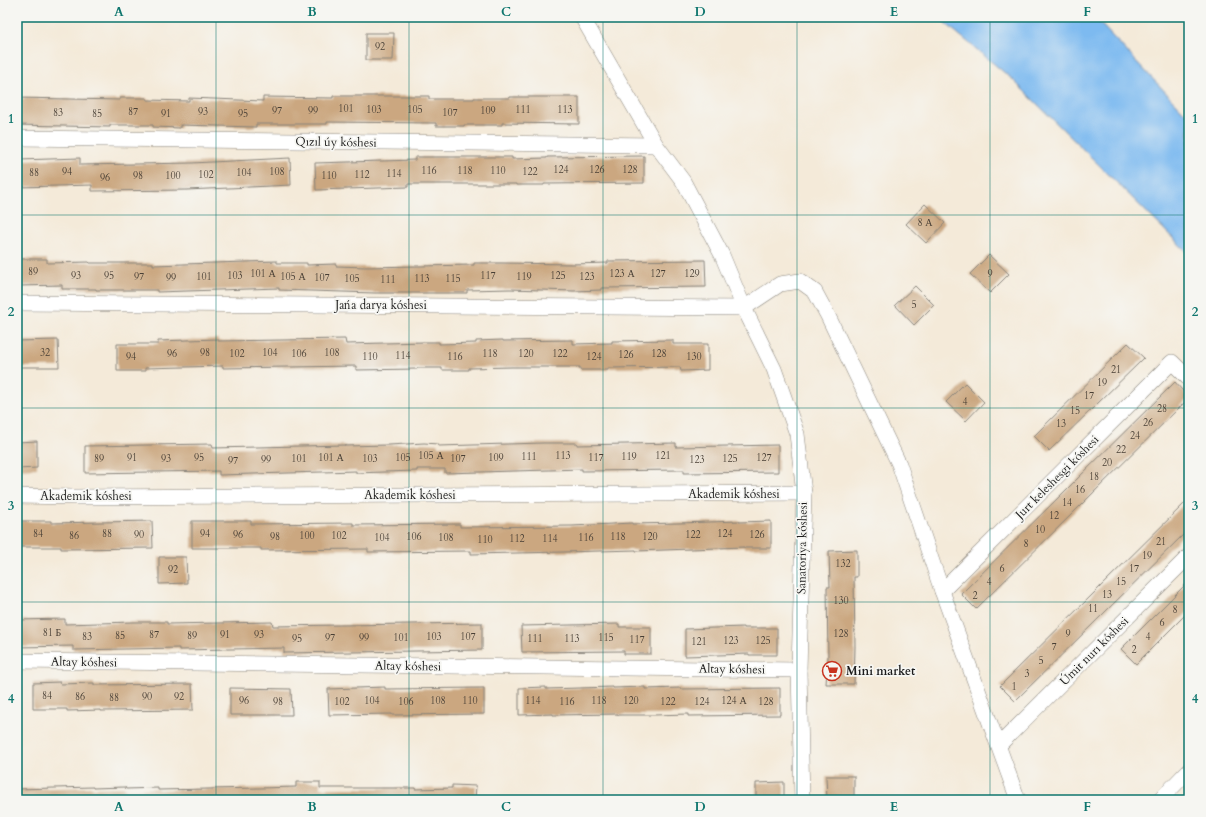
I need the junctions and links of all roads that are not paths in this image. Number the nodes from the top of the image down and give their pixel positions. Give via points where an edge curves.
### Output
1 (582, 17) edge
2 (17, 138) edge
3 (656, 145) junction
4 (17, 303) edge
5 (744, 308) junction
6 (1189, 379) edge
7 (804, 493) junction
8 (17, 496) edge
9 (1189, 556) edge
10 (942, 591) junction
11 (17, 661) edge
12 (799, 670) junction
13 (999, 745) junction
14 (1189, 770) edge
15 (802, 800) edge
16 (1018, 800) edge
17 (1160, 800) edge

1 - 3 street, Sanatoriya kóshesi
2 - 3 street, Qızıl úy kóshesi
3 - 5 street, Sanatoriya kóshesi via 683,181 722,255
4 - 5 street, Jańa darya kóshesi
5 - 7 street, Sanatoriya kóshesi via 774,369 797,434
5 - 10 street via 780,284 800,281 815,292 899,464
6 - 10 street, Jurt keleshesgi kóshesi via 1172,362
7 - 8 street, Akademik kóshesi
7 - 12 street, Sanatoriya kóshesi
9 - 13 street, Úmit nurı kóshesi
10 - 13 street
11 - 12 street, Altay kóshesi
12 - 15 street, Sanatoriya kóshesi
13 - 16 street
14 - 17 street

